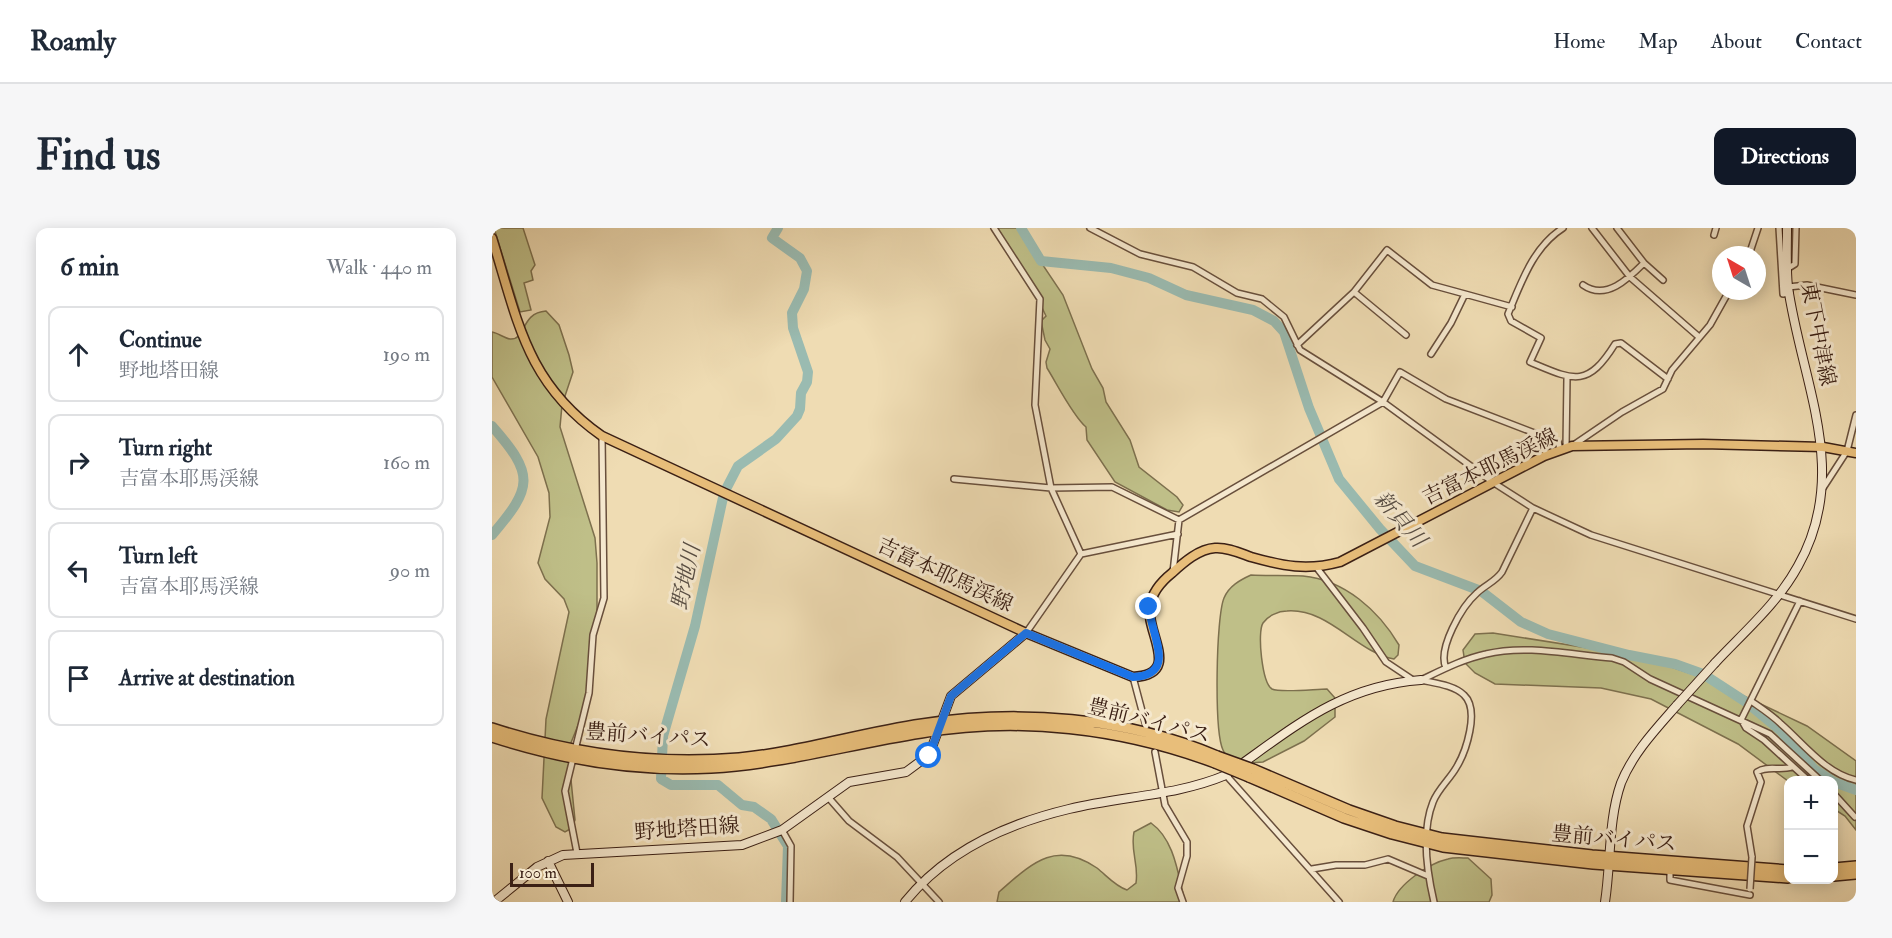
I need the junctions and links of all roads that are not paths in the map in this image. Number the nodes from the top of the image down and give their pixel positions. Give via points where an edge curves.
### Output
1 (994, 228) edge
2 (1090, 228) edge
3 (1563, 228) edge
4 (1593, 228) edge
5 (1617, 228) edge
6 (1716, 228) edge
7 (1758, 228) edge
8 (1779, 228) edge
9 (1787, 228) edge
10 (1796, 228) edge
11 (1714, 235) dead end
12 (492, 238) edge
13 (1752, 246) edge
14 (1644, 263) junction
15 (1787, 269) junction
16 (1630, 277) junction
17 (1663, 280) dead end
18 (1583, 285) dead end
19 (1789, 290) junction
20 (1354, 292) junction
21 (1465, 294) junction
22 (1856, 295) edge
23 (1723, 300) edge
24 (1512, 307) junction
25 (1406, 335) dead end
26 (1699, 337) junction
27 (1297, 345) junction
28 (1431, 354) dead end
29 (1567, 378) junction
30 (1668, 379) junction
31 (1383, 402) junction
32 (1856, 415) edge
33 (602, 436) junction
34 (1566, 447) junction
35 (1823, 447) junction
36 (1852, 452) edge
37 (954, 479) dead end
38 (1494, 483) junction
39 (1052, 488) junction
40 (1823, 488) junction
41 (1533, 508) junction
42 (1179, 520) junction
43 (1178, 534) junction
44 (1081, 555) junction
45 (1317, 568) junction
46 (1173, 572) junction
47 (1780, 594) junction
48 (1800, 601) junction
49 (1856, 619) edge
50 (1026, 633) junction
51 (1446, 668) junction
52 (1133, 677) junction
53 (1417, 680) junction
54 (1751, 701) junction
55 (1741, 720) junction
56 (941, 726) junction
57 (1146, 726) dead end
58 (492, 728) edge
59 (492, 737) edge
60 (1155, 752) dead end
61 (574, 754) junction
62 (1792, 767) junction
63 (1226, 775) junction
64 (1803, 776) edge
65 (1816, 776) edge
66 (1856, 780) edge
67 (1163, 793) junction
68 (828, 797) junction
69 (1838, 799) edge
70 (1838, 804) edge
71 (1856, 817) edge
72 (782, 830) junction
73 (1427, 839) junction
74 (577, 853) junction
75 (548, 861) junction
76 (1610, 861) junction
77 (1856, 866) edge
78 (1838, 868) edge
79 (1312, 869) junction
80 (1784, 870) edge
81 (1670, 871) junction
82 (1856, 874) edge
83 (1428, 876) junction
84 (1838, 876) edge
85 (1784, 878) edge
86 (920, 883) junction
87 (1750, 892) junction
88 (494, 902) edge
89 (568, 902) edge
90 (790, 902) edge
91 (905, 902) edge
92 (939, 902) edge
93 (1183, 902) edge
94 (1339, 902) edge
95 (1434, 902) edge
96 (1605, 902) edge
97 (1748, 902) edge

1 - 39 street via 1040,299 1035,405
2 - 27 street via 1140,254 1193,267 1237,293 1262,299 1284,317
3 - 24 street via 1551,235 1527,267
4 - 16 street
5 - 14 street
6 - 11 street
7 - 13 street
8 - 19 street via 1783,294
9 - 15 street, 東下中津線
10 - 15 street via 1795,264
12 - 33 main road, 吉富本耶馬渓線 via 539,373 565,406
14 - 16 street
14 - 17 street
15 - 19 street, 東下中津線
16 - 18 street via 1605,291 1596,292
16 - 26 street
19 - 22 street via 1807,285
19 - 35 street, 東下中津線
20 - 21 street via 1387,250 1432,285
20 - 25 street
20 - 27 street
21 - 24 street
21 - 28 street
23 - 26 street
24 - 29 street via 1508,314 1511,321 1541,338 1530,362
26 - 30 street
27 - 31 street
29 - 30 street via 1592,373 1615,344 1621,343
29 - 34 street
30 - 34 street via 1663,389
31 - 34 street via 1400,372 1446,399
31 - 38 street
31 - 42 street
32 - 36 street
33 - 50 main road, 吉富本耶馬渓線
33 - 61 street via 604,598 593,635 589,693
34 - 35 main road, 吉富本耶馬渓線
34 - 38 main road, 吉富本耶馬渓線
35 - 36 main road, 吉富本耶馬渓線
35 - 40 street, 東下中津線
36 - 40 street
37 - 39 street
38 - 41 street
38 - 45 main road, 吉富本耶馬渓線 via 1340,562
39 - 42 street via 1112,487
39 - 44 street
40 - 47 street, 東下中津線 via 1816,526 1799,566
41 - 47 street via 1591,535
41 - 51 street via 1502,572 1475,594 1451,629 1443,655
42 - 43 street
43 - 44 street
43 - 46 street
44 - 50 street
45 - 46 main road, 吉富本耶馬渓線 via 1282,566 1216,548 1194,555
45 - 53 street via 1386,662
46 - 52 main road, 吉富本耶馬渓線 via 1152,596 1149,607 1161,655 1158,666 1142,677
47 - 48 street
47 - 76 street, 東下中津線, bridge via 1647,738 1621,783
48 - 49 street
48 - 54 street
50 - 52 main road, 吉富本耶馬渓線
50 - 56 street, 野地塔田線 via 960,686 951,696
51 - 53 street
51 - 55 street via 1487,654 1512,651 1612,658
52 - 57 street
53 - 63 street via 1383,684 1316,711
53 - 73 street via 1457,690 1470,703 1472,717 1457,767 1432,803
54 - 55 street
54 - 66 street via 1824,763
55 - 62 street
55 - 65 street via 1783,744
56 - 61 highway, 豊前バイパス via 738,758 668,760
56 - 68 street, 野地塔田線 via 929,756 906,772 849,782
56 - 73 highway, 豊前バイパス, bridge via 1015,717 1087,722 1173,741
58 - 61 highway, 豊前バイパス
59 - 61 highway, 豊前バイパス
60 - 67 street
61 - 74 street via 566,791
62 - 64 street
62 - 87 street, bridge via 1763,768 1757,772 1761,782 1747,826 1752,857
63 - 67 street
63 - 79 street
67 - 86 street via 1069,809 1011,829 972,844
67 - 93 street via 1165,805 1186,842 1187,856 1178,888
68 - 72 street, 野地塔田線
68 - 86 street via 849,821 897,856
69 - 71 street
70 - 71 street
72 - 74 street, 野地塔田線 via 742,845
72 - 90 street via 791,846
73 - 76 highway, 豊前バイパス
73 - 83 street
74 - 75 street, 野地塔田線
75 - 88 street, 野地塔田線
75 - 89 street
76 - 80 highway, 豊前バイパス
76 - 81 highway, 豊前バイパス
76 - 96 street, 東下中津線
77 - 78 highway
79 - 83 street via 1388,859
79 - 94 street
81 - 85 highway, 豊前バイパス
81 - 87 street via 1670,880
82 - 84 highway
83 - 95 street
86 - 91 street
86 - 92 street
87 - 97 street

